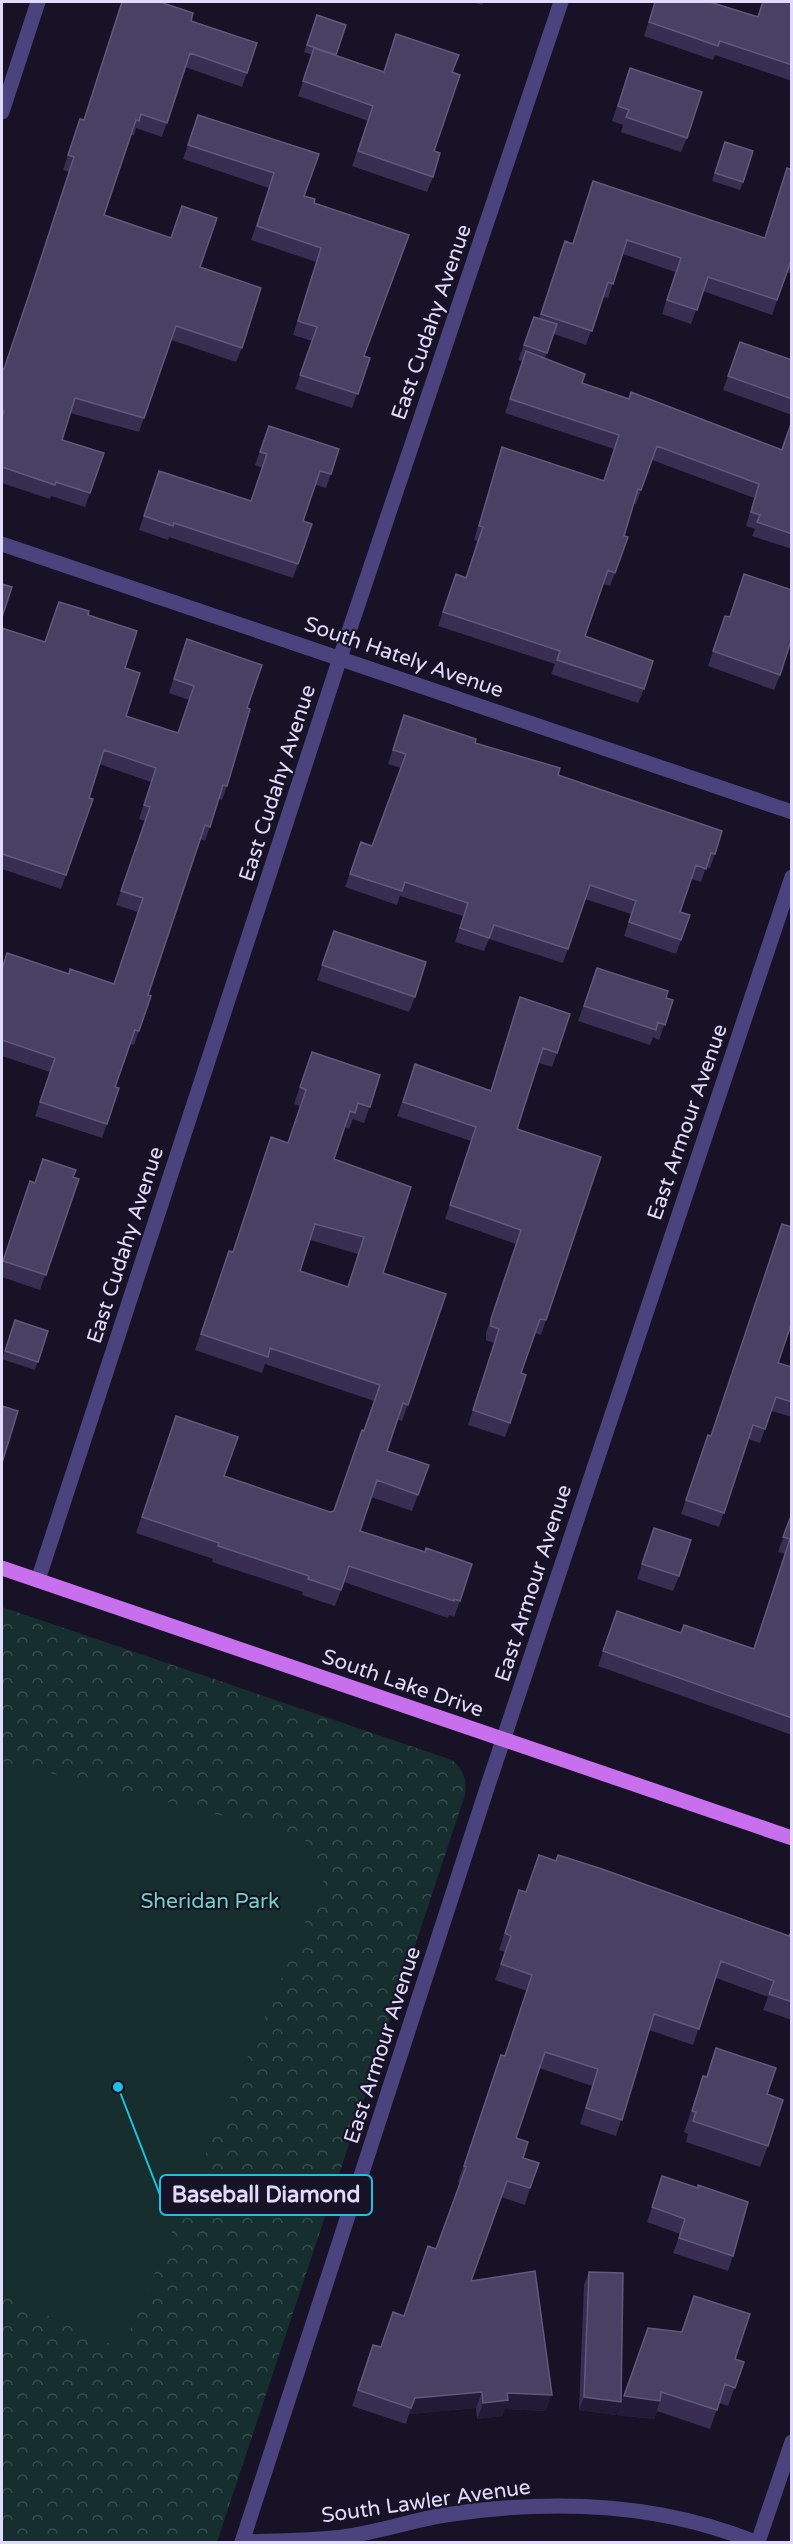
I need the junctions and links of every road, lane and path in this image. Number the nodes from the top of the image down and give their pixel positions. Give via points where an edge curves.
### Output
1 (38, 2) edge
2 (561, 2) edge
3 (2, 112) edge
4 (2, 544) edge
5 (340, 658) junction
6 (792, 812) edge
7 (792, 877) edge
8 (2, 1568) edge
9 (38, 1580) junction
10 (504, 1739) junction
11 (792, 1838) edge
12 (792, 2442) edge
13 (242, 2542) edge
14 (756, 2542) edge

1 - 3 street
2 - 5 street, East Cudahy Avenue
4 - 5 street, South Hately Avenue
5 - 6 street, South Hately Avenue
5 - 9 street, East Cudahy Avenue
7 - 10 street, East Armour Avenue
8 - 9 main road, South Lake Drive
9 - 10 main road, South Lake Drive
10 - 11 main road, South Lake Drive
10 - 13 street, East Armour Avenue
12 - 14 street
13 - 14 street, South Lawler Avenue via 335,2538 524,2505 636,2511 698,2521

